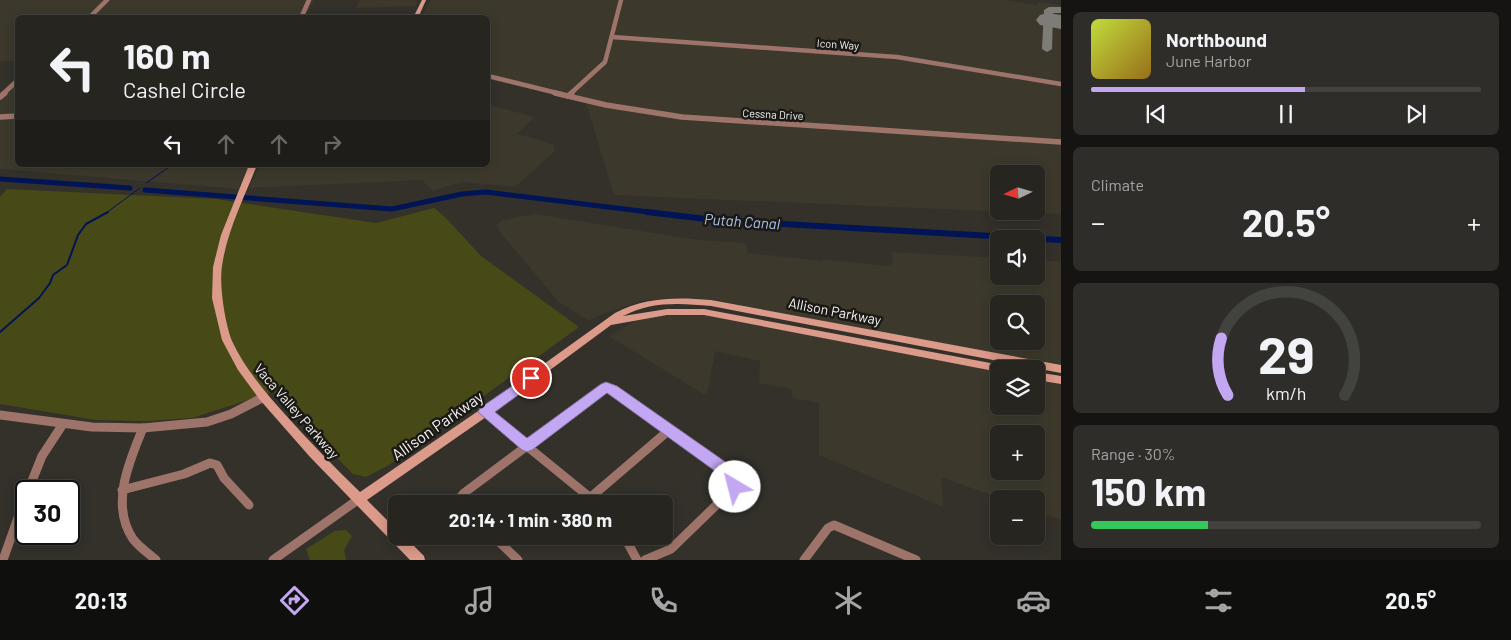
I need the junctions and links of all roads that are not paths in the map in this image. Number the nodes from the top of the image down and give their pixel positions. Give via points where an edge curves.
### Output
1 (107, 0) edge
2 (309, 0) edge
3 (424, 0) edge
4 (621, 0) edge
5 (92, 15) edge
6 (302, 15) edge
7 (416, 15) edge
8 (612, 37) junction
9 (490, 76) edge
10 (15, 83) edge
11 (1061, 84) edge
12 (568, 96) junction
13 (0, 97) edge
14 (15, 116) edge
15 (0, 117) edge
16 (1061, 142) edge
17 (252, 167) edge
18 (607, 324) junction
19 (990, 367) edge
20 (1061, 369) edge
21 (1045, 377) edge
22 (1061, 380) edge
23 (264, 396) junction
24 (485, 412) junction
25 (0, 415) edge
26 (63, 424) junction
27 (143, 428) junction
28 (668, 431) junction
29 (527, 446) junction
30 (32, 480) edge
31 (122, 490) junction
32 (462, 495) edge
33 (588, 495) edge
34 (599, 495) edge
35 (359, 498) junction
36 (249, 505) dead end
37 (15, 526) edge
38 (502, 545) edge
39 (629, 545) edge
40 (3, 560) edge
41 (156, 560) edge
42 (273, 560) edge
43 (419, 560) edge
44 (518, 560) edge
45 (637, 560) edge
46 (644, 560) edge
47 (804, 560) edge
48 (916, 560) edge

1 - 5 street
2 - 6 street
3 - 7 street
4 - 8 street
8 - 11 street, Icon Way via 897,57
8 - 12 street via 605,62
9 - 12 street, Cessna Drive
10 - 13 street
12 - 16 street, Cessna Drive via 695,119
14 - 15 street
17 - 23 street, Vaca Valley Parkway via 220,251 217,298 227,340 242,368
18 - 19 street, Allison Parkway via 648,313 704,312
18 - 20 street, Allison Parkway via 616,315 648,303 670,300 711,303
18 - 24 street, Allison Parkway
21 - 22 street
23 - 27 street via 231,414 206,422
23 - 35 street, Vaca Valley Parkway via 314,454
24 - 29 street
24 - 35 street, Allison Parkway
25 - 26 street
26 - 27 street
26 - 30 street via 50,441
27 - 31 street via 127,467
28 - 29 street via 606,387
28 - 34 street
28 - 46 street via 731,475 736,481 735,487 671,549
29 - 32 street
29 - 33 street
31 - 36 street via 184,474 210,463 217,466
31 - 41 street via 123,510 132,537
35 - 42 street
35 - 43 street, Vaca Valley Parkway
37 - 40 street
38 - 44 street
39 - 45 street
47 - 48 street via 828,528 834,525

